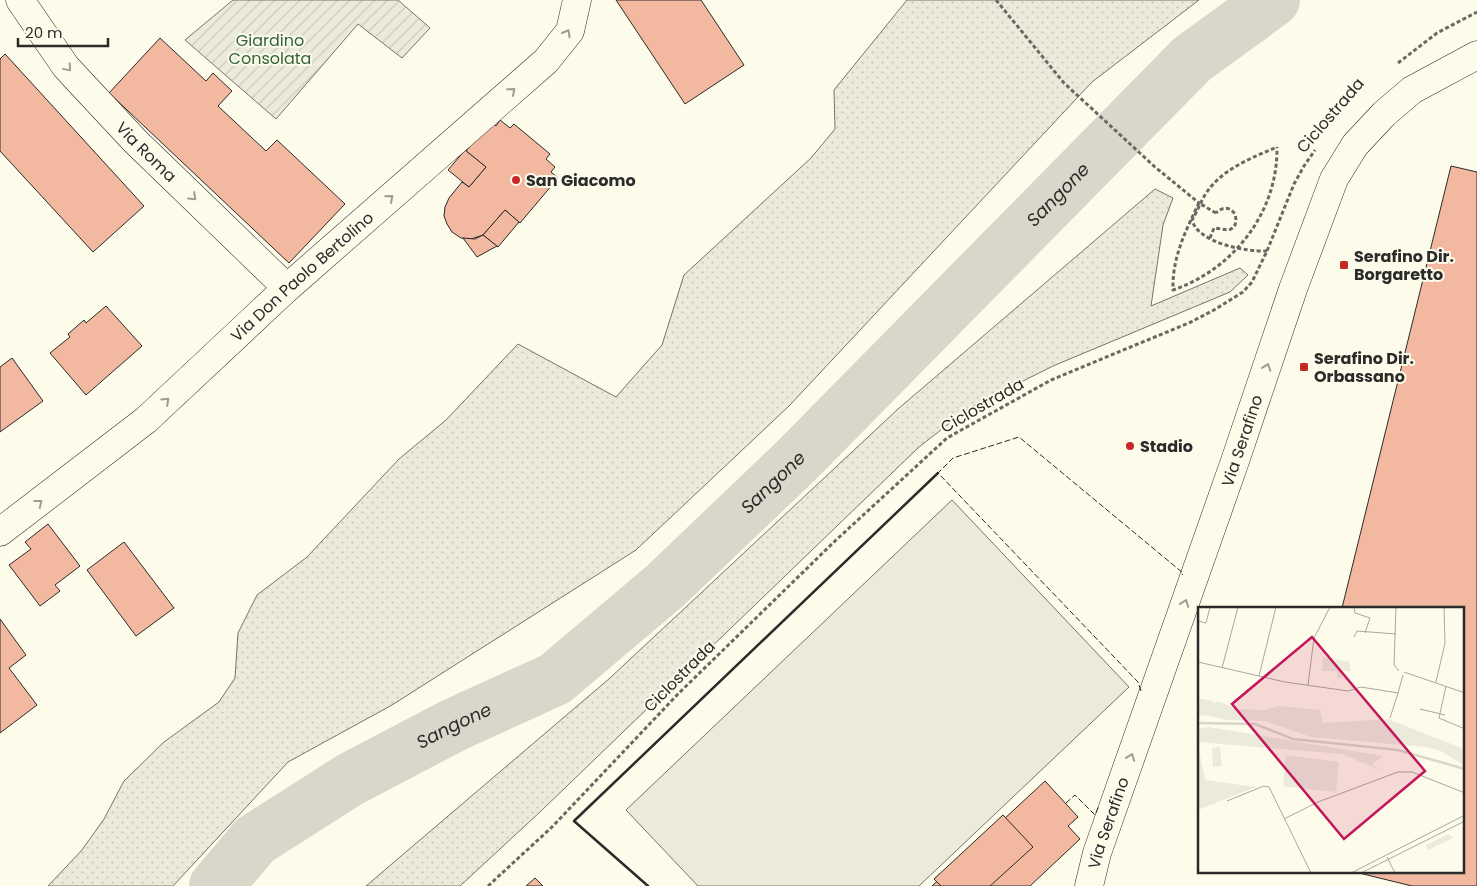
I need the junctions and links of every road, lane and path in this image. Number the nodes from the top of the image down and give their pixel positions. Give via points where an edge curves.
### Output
1 (20, 0) edge
2 (577, 0) edge
3 (996, 0) edge
4 (1477, 12) edge
5 (1477, 55) edge
6 (1393, 67) dead end
7 (1320, 143) dead end
8 (1199, 203) junction
9 (1210, 238) junction
10 (1267, 251) junction
11 (287, 288) junction
12 (0, 532) edge
13 (488, 886) edge
14 (1089, 886) edge

1 -> 11 street, Via Roma via 66,67 129,135
11 -> 2 street, Via Don Paolo Bertolino via 546,61 570,31
3 - 8 path via 1064,83
4 - 6 path via 1437,33
14 -> 5 street, Via Serafino via 1097,853 1334,179 1356,145 1384,114 1412,90
7 - 10 path, Ciclostrada via 1294,184
8 - 9 path, bridge via 1216,213 1228,208 1237,220 1228,230 1214,228
8 - 9 path, bridge via 1178,248 1172,277 1173,290 1194,282 1215,267 1251,234 1270,195 1277,162 1276,147 1234,168 1206,194 1192,220 1194,227
9 - 10 path via 1252,252
10 - 13 path, Ciclostrada via 1252,282 1235,298 1143,343 1050,380 947,438 836,540 678,694 552,827
12 -> 11 street, Via Don Paolo Bertolino via 146,420

